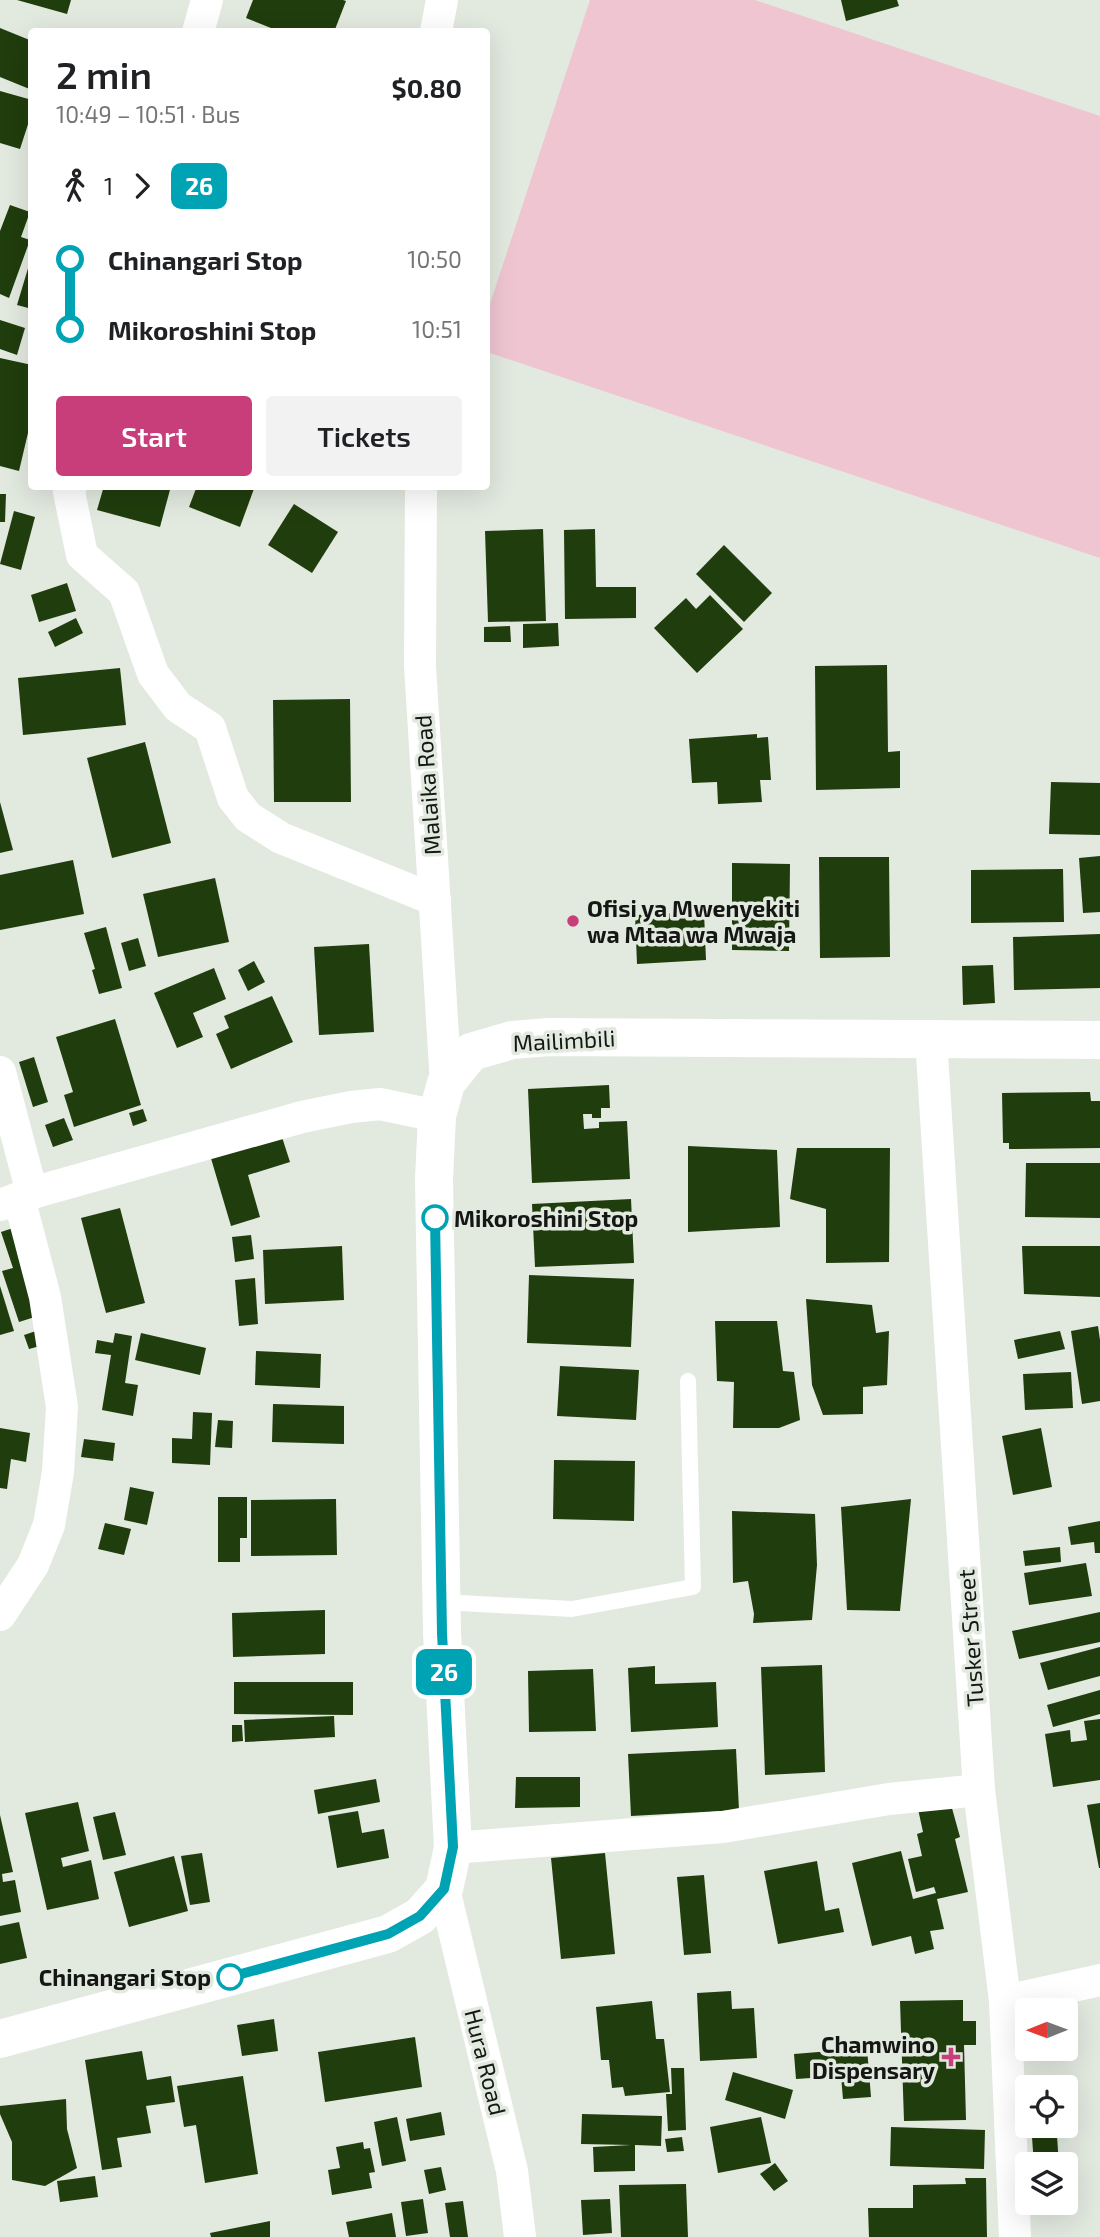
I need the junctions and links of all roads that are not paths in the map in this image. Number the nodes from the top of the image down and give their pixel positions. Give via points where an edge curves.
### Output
1 (207, 0) edge
2 (442, 0) edge
3 (199, 28) edge
4 (437, 28) edge
5 (70, 490) edge
6 (421, 490) edge
7 (435, 900) junction
8 (931, 1039) junction
9 (1100, 1040) edge
10 (0, 1072) edge
11 (442, 1100) junction
12 (17, 1198) edge
13 (688, 1381) dead end
14 (442, 1602) junction
15 (0, 1615) edge
16 (979, 1790) junction
17 (453, 1847) junction
18 (444, 1889) junction
19 (1100, 1980) edge
20 (1004, 2001) junction
21 (0, 2039) edge
22 (520, 2237) edge
23 (1015, 2237) edge

1 - 3 street
2 - 4 street
5 - 7 street via 82,555 124,592 153,674 178,708 210,728 233,798 248,817 281,838
6 - 7 street, Malaika Road via 420,666
7 - 11 street, Malaika Road
8 - 9 street, Mailimbili
8 - 11 street, Mailimbili via 512,1040 471,1052
8 - 16 street, Tusker Street
10 - 12 street
11 - 12 street via 351,1107 302,1117
11 - 14 street via 434,1179
12 - 15 street via 45,1297 62,1407 49,1525 33,1565
13 - 14 lane via 693,1587 572,1609
14 - 17 street
16 - 17 street via 890,1799 723,1827
16 - 20 street, Tusker Street
17 - 18 street
18 - 21 street via 420,1916 388,1934
18 - 22 street, Hura Road via 512,2171
19 - 20 street
20 - 23 street, Tusker Street

